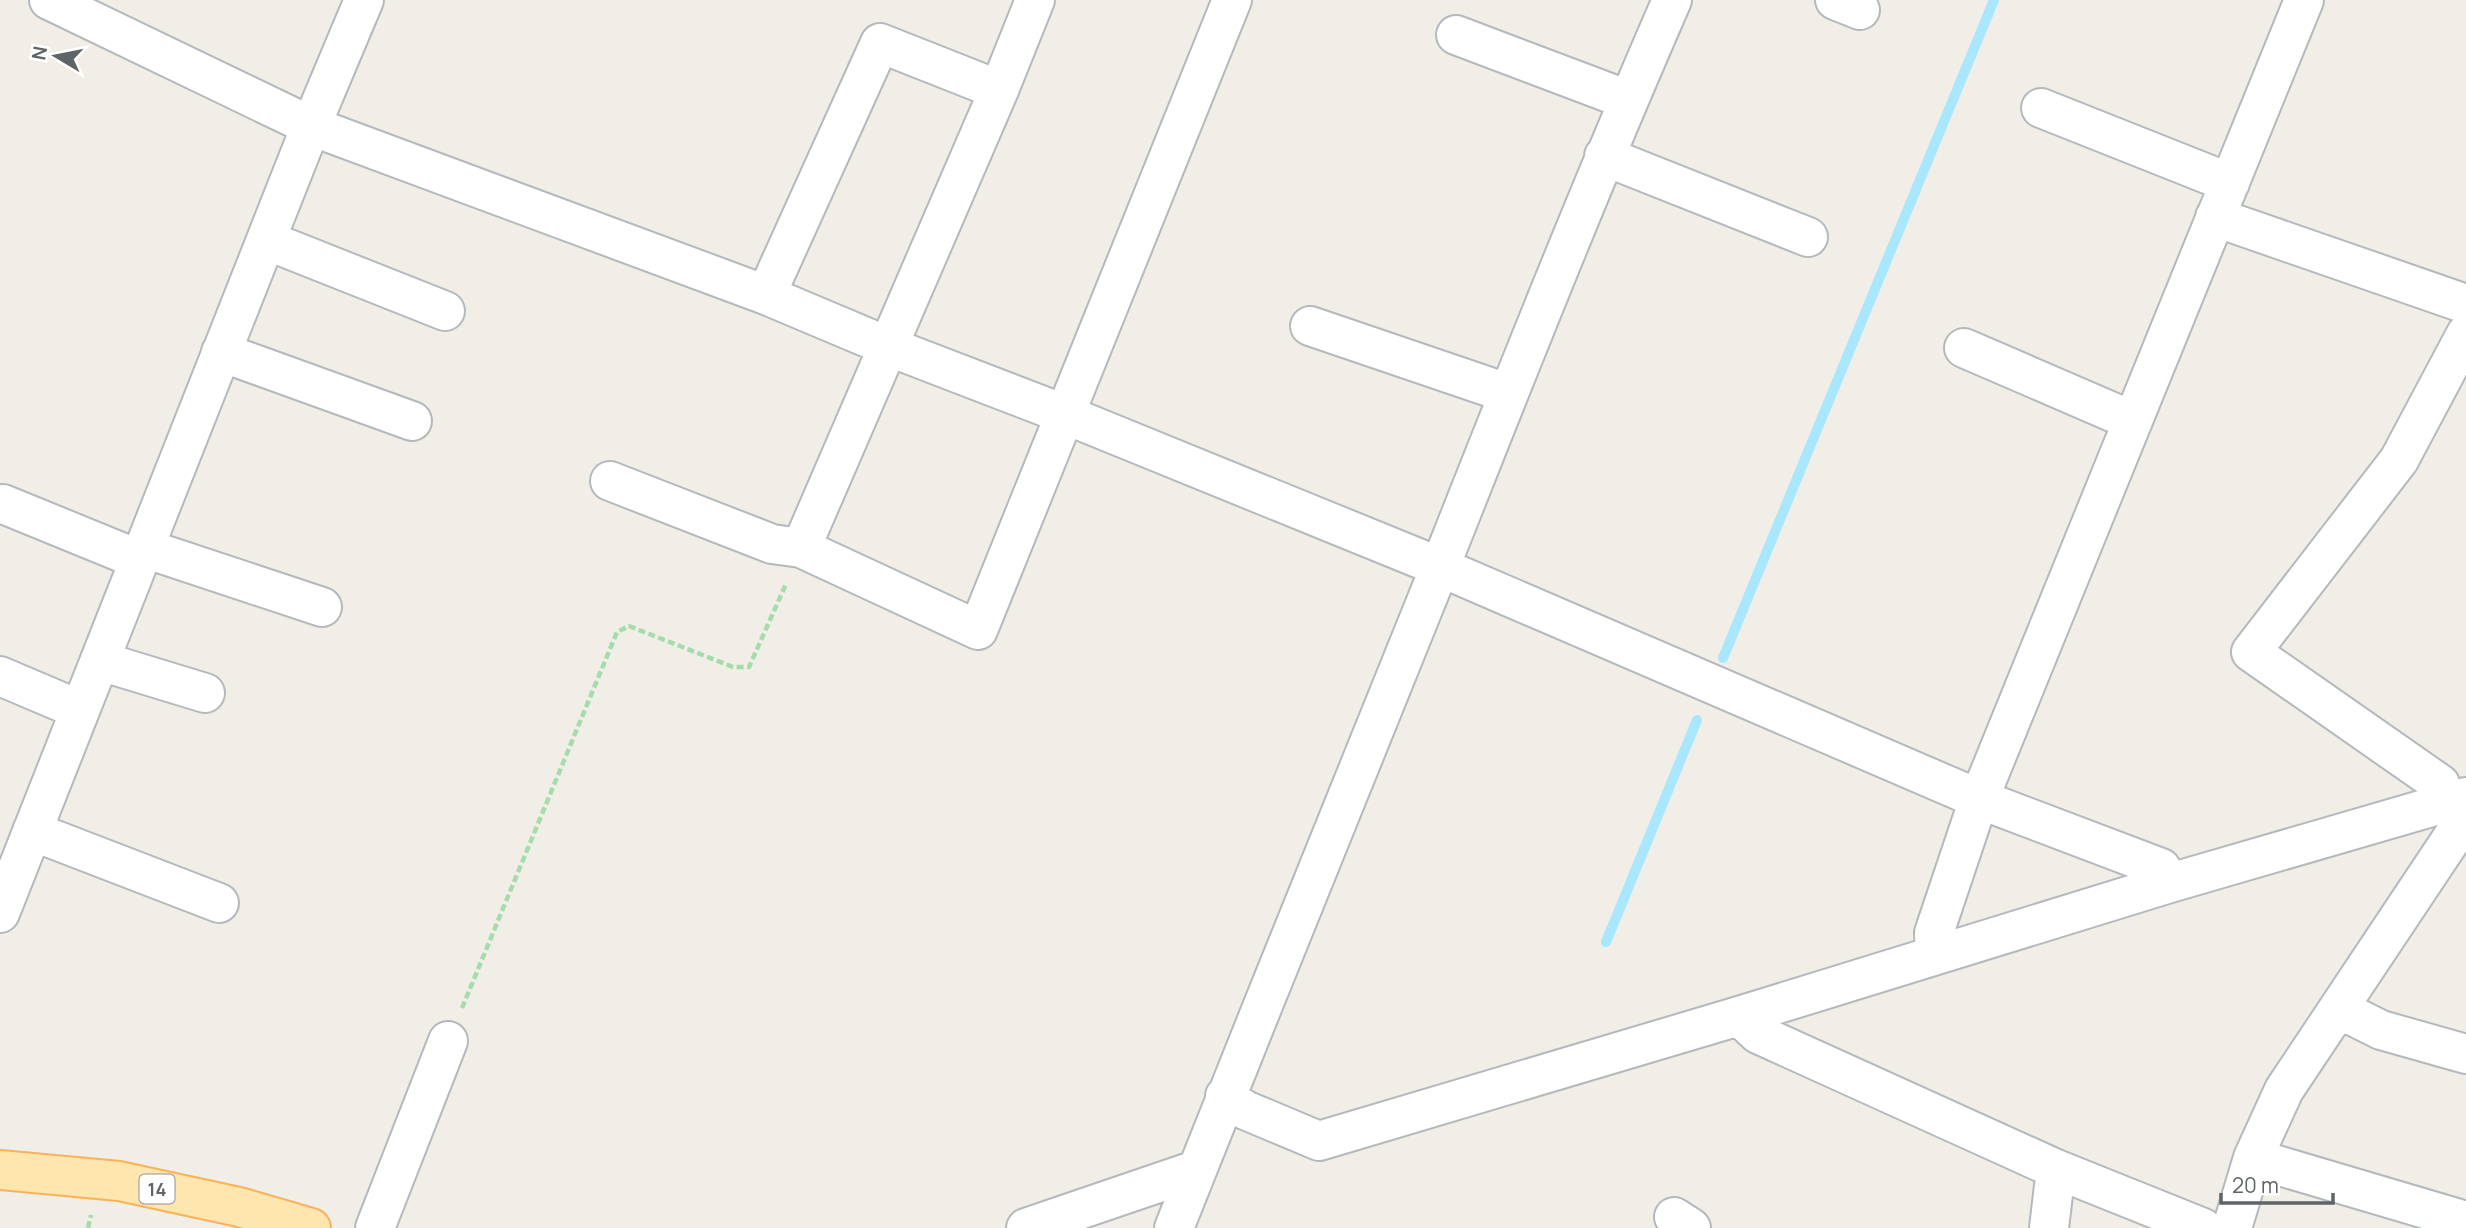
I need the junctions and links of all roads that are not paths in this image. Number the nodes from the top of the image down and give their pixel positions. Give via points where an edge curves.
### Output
1 (51, 0) edge
2 (364, 0) edge
3 (1035, 0) edge
4 (1232, 0) edge
5 (1672, 0) edge
6 (2304, 0) edge
7 (1456, 35) dead end
8 (999, 90) junction
9 (1629, 100) junction
10 (2041, 108) dead end
11 (311, 126) junction
12 (1604, 156) junction
13 (2230, 183) junction
14 (2215, 218) junction
15 (1808, 237) dead end
16 (266, 240) junction
17 (766, 295) junction
18 (2466, 304) edge
19 (445, 312) dead end
20 (1310, 326) dead end
21 (2466, 334) edge
22 (887, 346) junction
23 (1964, 348) dead end
24 (221, 352) junction
25 (1507, 393) junction
26 (1064, 414) junction
27 (412, 421) dead end
28 (2133, 421) junction
29 (610, 481) dead end
30 (3, 503) dead end
31 (801, 548) junction
32 (142, 554) junction
33 (1440, 567) junction
34 (322, 607) dead end
35 (100, 661) junction
36 (0, 676) edge
37 (205, 693) dead end
38 (80, 710) junction
39 (1979, 799) junction
40 (2459, 805) edge
41 (33, 831) junction
42 (2170, 883) junction
43 (219, 903) dead end
44 (0, 913) edge
45 (1935, 954) junction
46 (2339, 1009) junction
47 (1739, 1016) junction
48 (448, 1041) road end
49 (2466, 1054) edge
50 (1225, 1096) junction
51 (2253, 1158) junction
52 (2056, 1169) junction
53 (0, 1170) edge
54 (1196, 1170) junction
55 (2466, 1221) edge
56 (311, 1228) edge
57 (375, 1228) edge
58 (1026, 1228) edge
59 (1174, 1228) edge
60 (2049, 1228) edge
61 (2203, 1228) edge
62 (2232, 1228) edge

1 - 11 street
2 - 11 street
3 - 8 street
4 - 26 street
5 - 9 street
6 - 13 street
7 - 9 street
8 - 17 street via 880,43
8 - 22 street
9 - 12 street
10 - 13 street
11 - 16 street
11 - 17 street
12 - 15 street
12 - 25 street
13 - 14 street
14 - 18 street
14 - 28 street
16 - 19 street
16 - 24 street
17 - 22 street
20 - 25 street
21 - 40 street via 2399,460 2251,652 2440,784
22 - 26 street
22 - 31 street
23 - 28 street
24 - 27 street
24 - 32 street
25 - 33 street
26 - 31 street via 978,630
26 - 33 street
28 - 39 street
29 - 31 street via 772,544
30 - 32 street
32 - 34 street
32 - 35 street
33 - 39 street
33 - 50 street
35 - 37 street
35 - 38 street
36 - 38 street
38 - 41 street
39 - 42 street via 2161,868
39 - 45 street via 1934,933
40 - 42 street
40 - 46 street
41 - 43 street
41 - 44 street
42 - 45 street
45 - 47 street
46 - 49 street via 2381,1030
46 - 51 street via 2284,1090
47 - 50 street via 1319,1141 1245,1110
47 - 52 street via 1758,1034
48 - 57 street
50 - 54 street
51 - 55 street
51 - 62 street
52 - 60 street
52 - 61 street
53 - 56 main road, 14 via 119,1181
54 - 58 street
54 - 59 street

